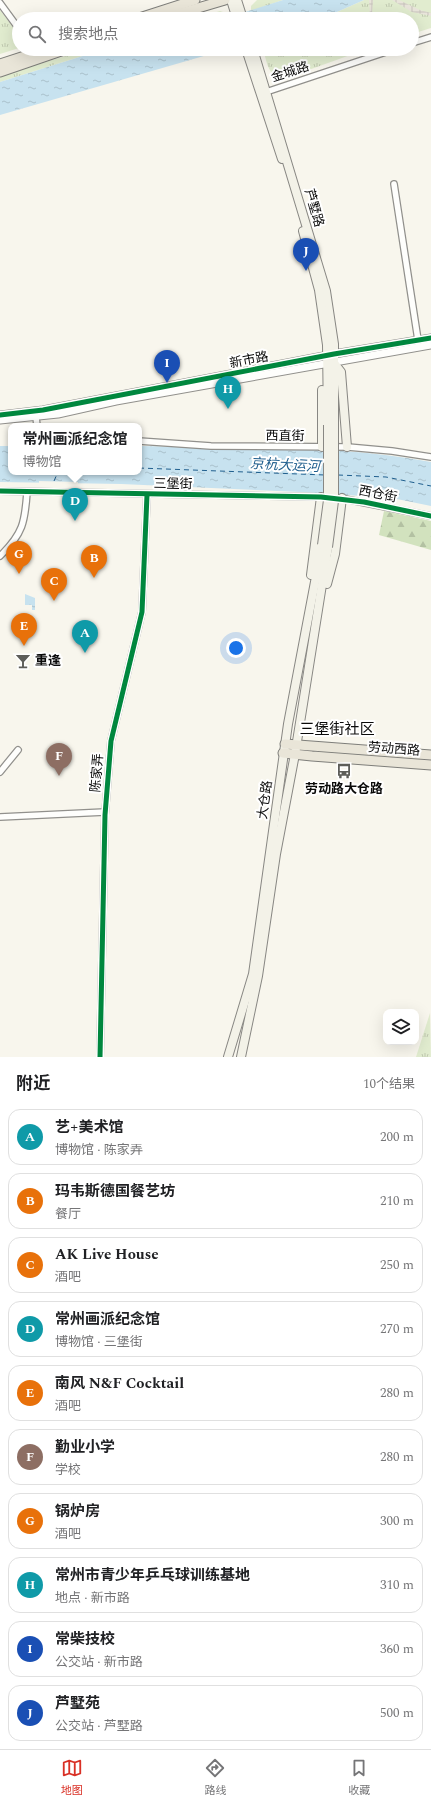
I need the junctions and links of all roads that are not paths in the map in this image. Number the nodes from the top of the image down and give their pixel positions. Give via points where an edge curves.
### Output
1 (195, 0) edge
2 (225, 0) edge
3 (231, 0) edge
4 (237, 0) edge
5 (0, 3) edge
6 (158, 12) edge
7 (184, 12) edge
8 (237, 12) edge
9 (238, 12) edge
10 (12, 19) edge
11 (431, 37) edge
12 (419, 41) edge
13 (27, 56) edge
14 (31, 56) edge
15 (249, 56) edge
16 (255, 56) edge
17 (374, 56) edge
18 (0, 64) edge
19 (0, 72) edge
20 (264, 92) junction
21 (394, 184) dead end
22 (431, 338) edge
23 (418, 340) junction
24 (431, 345) edge
25 (330, 355) junction
26 (330, 364) junction
27 (0, 415) edge
28 (36, 417) junction
29 (0, 420) edge
30 (37, 423) edge
31 (142, 440) edge
32 (322, 447) junction
33 (347, 447) junction
34 (431, 457) edge
35 (0, 492) edge
36 (27, 492) junction
37 (147, 495) junction
38 (321, 497) junction
39 (342, 498) junction
40 (431, 516) edge
41 (325, 546) junction
42 (0, 556) edge
43 (311, 651) junction
44 (301, 652) junction
45 (284, 748) junction
46 (296, 749) junction
47 (18, 750) dead end
48 (431, 756) edge
49 (431, 765) edge
50 (0, 772) edge
51 (105, 812) junction
52 (0, 817) edge
53 (100, 1057) edge
54 (228, 1057) edge
55 (241, 1057) edge

1 - 6 main road
2 - 7 main road
3 - 8 main road
4 - 9 main road
5 - 10 street
11 - 12 street
13 - 18 main road
14 - 19 main road
15 - 20 main road, 芦墅路
16 - 20 main road, 芦墅路
17 - 20 street, 金城路
20 - 25 main road, 芦墅路 via 319,290
21 - 23 street
22 - 23 street, 新市路
23 - 25 street, 新市路
24 - 26 street, 新市路
25 - 26 main road, 芦墅路
25 - 27 street, 新市路 via 43,410
26 - 28 street, 新市路
26 - 32 main road via 322,377
26 - 33 main road via 341,372
26 - 41 main road, 芦墅路, bridge via 334,501
28 - 29 street, 新市路
28 - 30 street
31 - 32 street, 西直街 via 211,446
32 - 33 street, 西直街
33 - 34 street, 西直街
35 - 36 street, 三堡街
36 - 37 street, 三堡街
36 - 42 street via 25,518 20,531
37 - 38 street, 三堡街
37 - 51 street, 陈家弄 via 142,612 111,741
38 - 39 street, 西仓街
38 - 44 main road
39 - 40 street, 西仓街
39 - 43 main road via 334,554
41 - 43 main road, 大仓路
41 - 44 main road, 大仓路
43 - 46 main road, 大仓路
44 - 45 main road, 大仓路
45 - 46 main road, 劳动西路
45 - 54 main road, 大仓路 via 253,974
46 - 48 main road, 劳动西路
46 - 49 main road, 劳动西路
46 - 55 main road, 大仓路 via 276,854 258,976
47 - 50 street
51 - 52 street
51 - 53 street, 陈家弄

